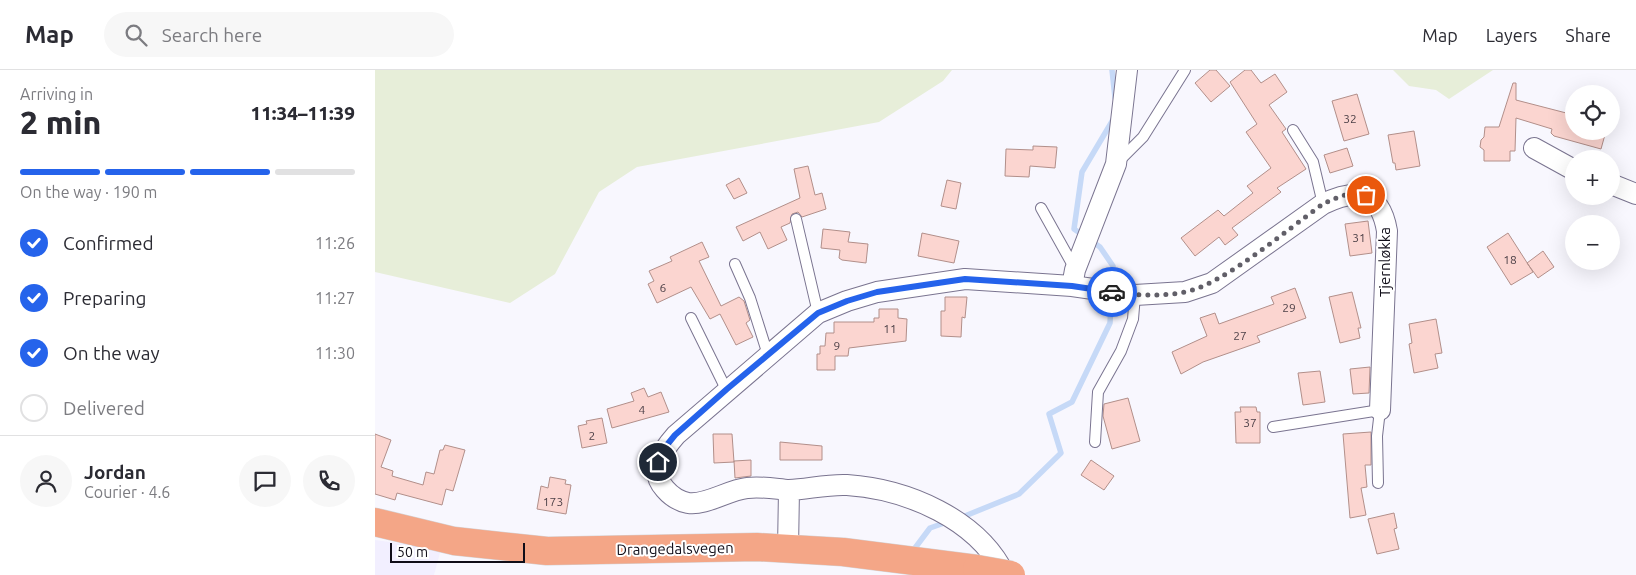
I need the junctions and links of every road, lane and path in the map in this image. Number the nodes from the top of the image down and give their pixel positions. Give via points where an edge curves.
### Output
1 (1127, 70) edge
2 (1185, 70) edge
3 (1293, 130) dead end
4 (1534, 148) dead end
5 (1116, 164) junction
6 (1565, 165) edge
7 (1620, 188) edge
8 (1636, 194) edge
9 (1323, 204) junction
10 (1041, 208) dead end
11 (796, 219) dead end
12 (735, 264) dead end
13 (1073, 278) junction
14 (1135, 295) junction
15 (818, 313) junction
16 (691, 318) dead end
17 (768, 355) junction
18 (727, 389) junction
19 (1380, 410) junction
20 (1273, 427) dead end
21 (1095, 442) dead end
22 (1378, 483) dead end
23 (789, 490) junction
24 (375, 522) edge
25 (788, 549) junction
26 (1005, 575) edge
27 (1011, 575) edge

1 - 5 street
2 - 5 lane via 1143,137
3 - 9 lane via 1313,162
4 - 6 street
5 - 13 street
7 - 8 street
9 - 14 street, Tjernløkka via 1212,282 1185,292
9 - 19 street, Tjernløkka via 1355,193 1366,195 1384,214 1387,231
10 - 13 lane
11 - 15 lane
12 - 17 lane via 750,298
13 - 14 street, Tjernløkka
13 - 15 street, Tjernløkka via 965,279 877,292
14 - 21 lane via 1133,320 1099,392
15 - 17 street, Tjernløkka
16 - 18 lane
17 - 18 street, Tjernløkka
18 - 23 street, Tjernløkka via 675,435 662,451 657,473 663,486 673,497 688,503 704,502 748,488
19 - 20 lane
19 - 22 lane
23 - 25 street
23 - 26 street, Tjernløkka via 846,485 891,493 932,507 962,522 984,541
24 - 25 main road, Drangedalsvegen via 454,541 547,551
25 - 27 main road, Drangedalsvegen, bridge via 904,558

